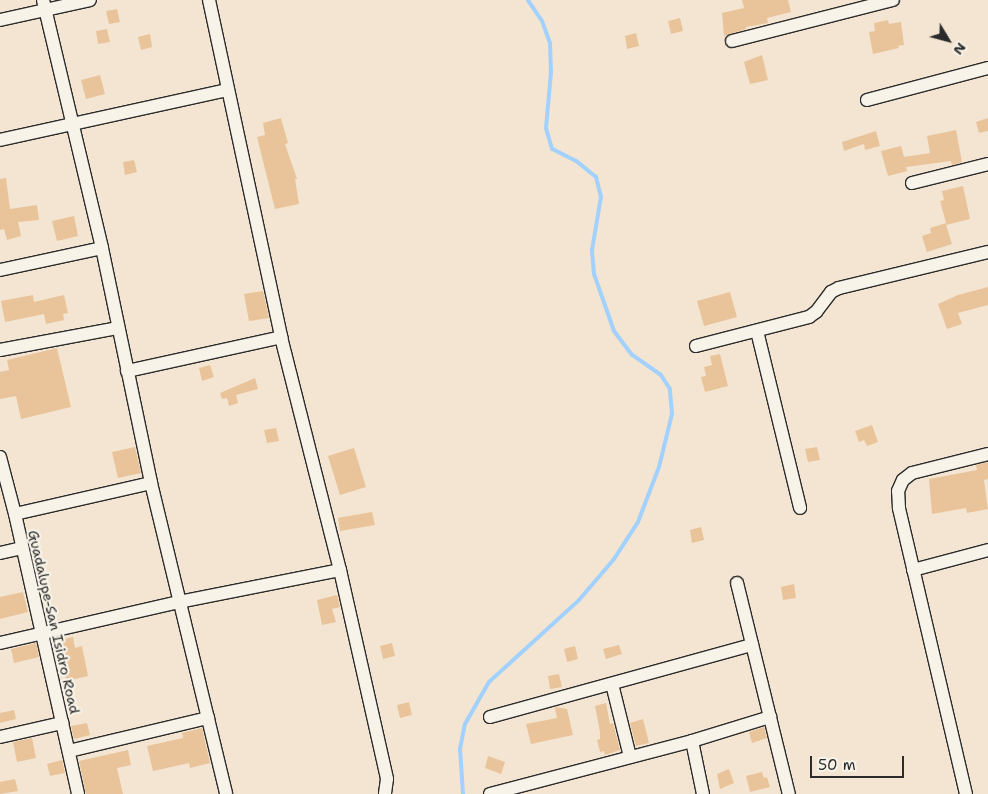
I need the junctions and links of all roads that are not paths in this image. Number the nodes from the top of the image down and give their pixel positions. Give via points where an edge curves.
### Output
1 (90, 0) edge
2 (209, 0) edge
3 (892, 0) edge
4 (44, 6) edge
5 (0, 20) edge
6 (732, 41) dead end
7 (988, 68) edge
8 (228, 90) junction
9 (868, 100) dead end
10 (73, 123) junction
11 (0, 140) edge
12 (988, 164) edge
13 (912, 183) dead end
14 (102, 248) junction
15 (988, 252) edge
16 (0, 270) edge
17 (117, 328) junction
18 (757, 331) junction
19 (281, 337) junction
20 (696, 346) dead end
21 (0, 350) edge
22 (127, 371) junction
23 (988, 454) edge
24 (0, 457) edge
25 (151, 483) junction
26 (800, 508) dead end
27 (15, 514) junction
28 (21, 548) junction
29 (988, 550) edge
30 (0, 553) edge
31 (340, 570) junction
32 (913, 570) junction
33 (736, 583) dead end
34 (179, 602) junction
35 (42, 634) junction
36 (0, 643) edge
37 (752, 645) junction
38 (612, 684) junction
39 (490, 717) dead end
40 (770, 717) junction
41 (208, 718) junction
42 (62, 723) junction
43 (0, 737) edge
44 (692, 741) junction
45 (69, 751) junction
46 (630, 757) junction
47 (78, 794) edge
48 (226, 794) edge
49 (385, 794) edge
50 (490, 794) edge
51 (702, 794) edge
52 (789, 794) edge
53 (966, 794) edge

1 - 4 street
2 - 8 street
3 - 6 street
4 - 5 street
4 - 10 street
7 - 9 street
8 - 10 street
8 - 19 street
10 - 11 street
10 - 14 street
12 - 13 street
14 - 16 street
14 - 17 street
15 - 18 street via 838,288 809,317
17 - 21 street
17 - 22 street
18 - 20 street
18 - 26 street
19 - 22 street
19 - 31 street
22 - 25 street
23 - 32 street via 912,473 903,480 898,491 899,508
24 - 27 street, Guadalupe-San Isidro Road
25 - 27 street
25 - 34 street
27 - 28 street, Guadalupe-San Isidro Road
28 - 30 street
28 - 35 street, Guadalupe-San Isidro Road
29 - 32 street
31 - 34 street
31 - 49 street via 387,779
32 - 53 street
33 - 37 street
34 - 35 street
34 - 41 street
35 - 36 street
35 - 42 street, Guadalupe-San Isidro Road
37 - 38 street
37 - 40 street
38 - 39 street
38 - 46 street
40 - 44 street
40 - 52 street
41 - 45 street
41 - 48 street
42 - 43 street
42 - 45 street, Guadalupe-San Isidro Road
44 - 46 street
44 - 51 street
45 - 47 street, Guadalupe-San Isidro Road
46 - 50 street

